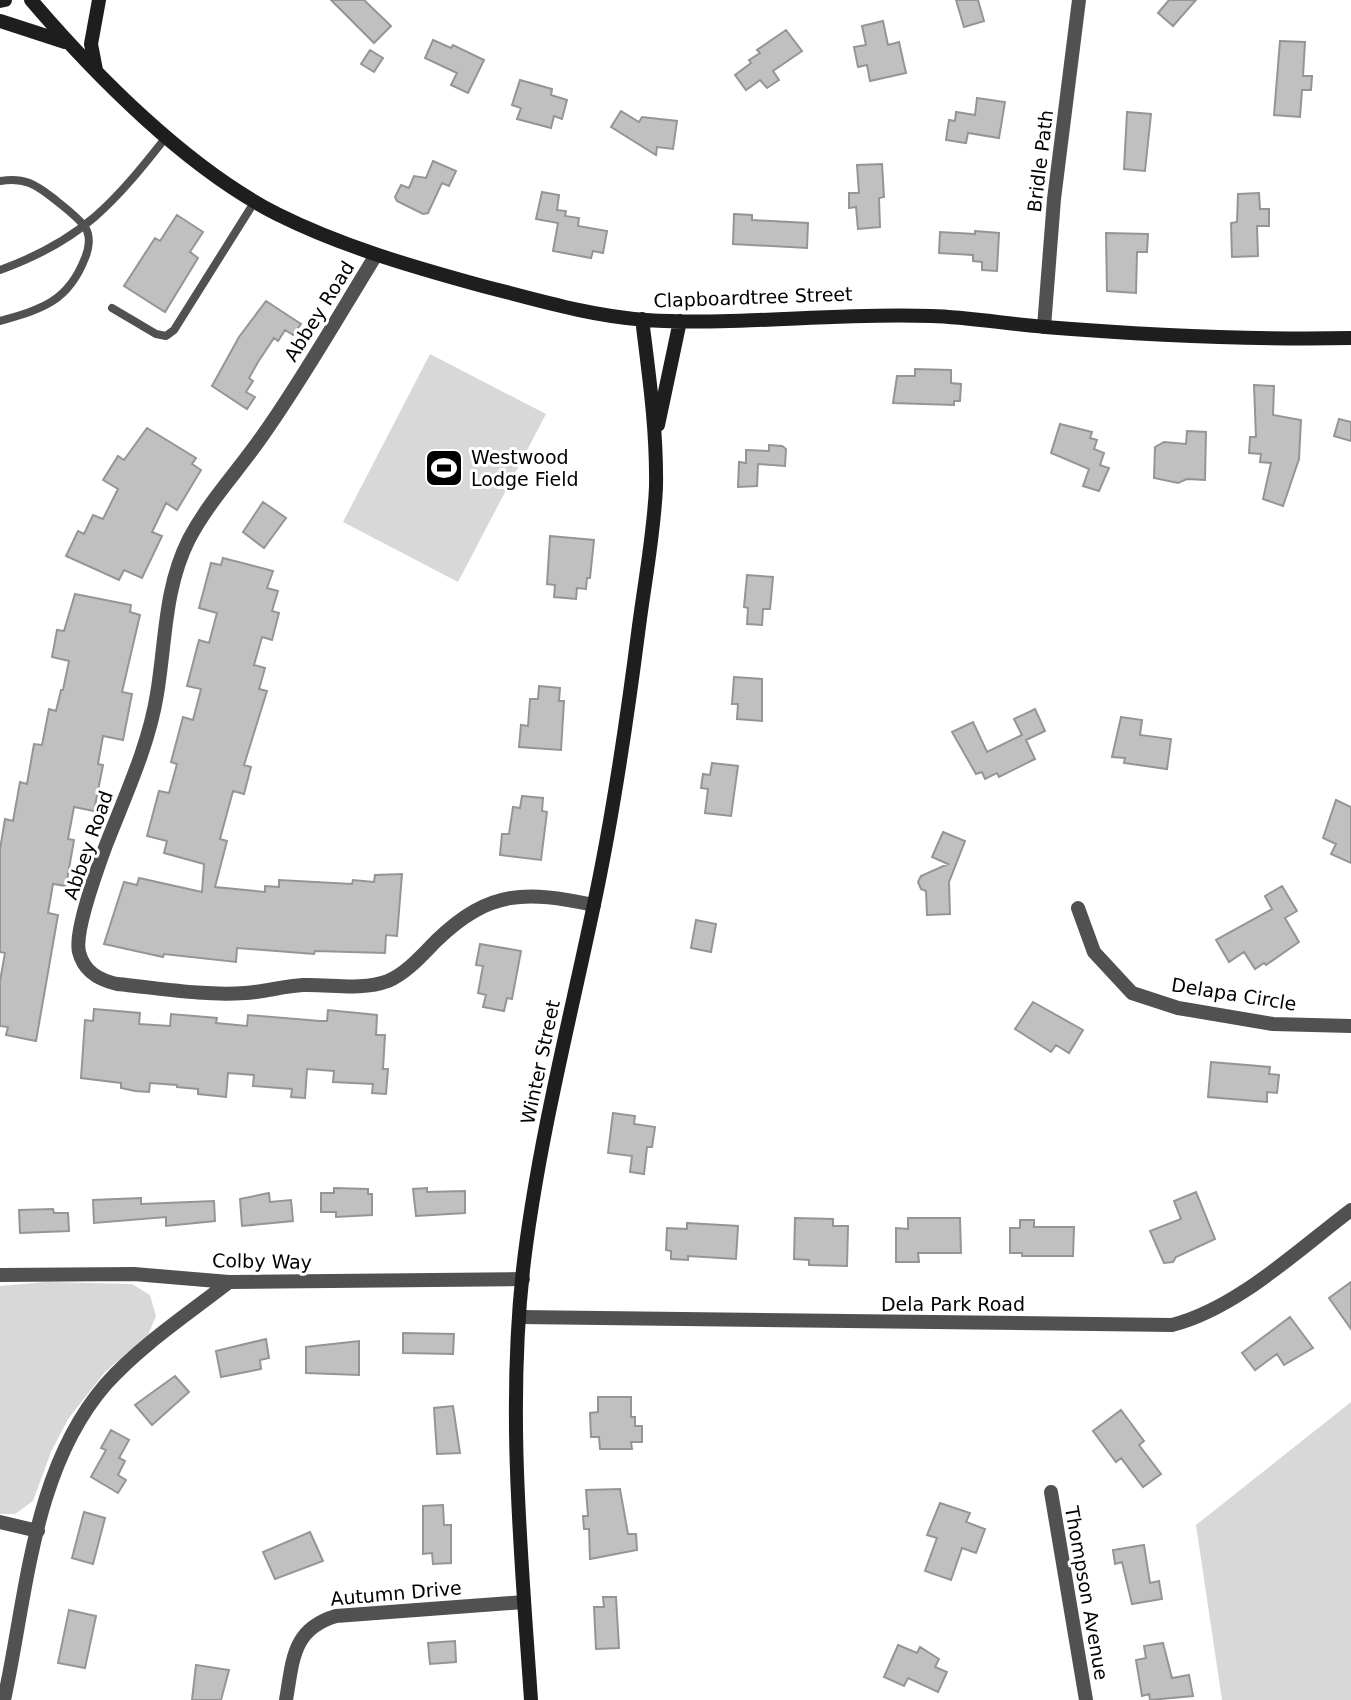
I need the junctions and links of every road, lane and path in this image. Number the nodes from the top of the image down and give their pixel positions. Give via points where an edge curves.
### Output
1 (31, 0) edge
2 (99, 0) edge
3 (1079, 0) edge
4 (0, 21) edge
5 (68, 43) junction
6 (96, 71) junction
7 (167, 136) junction
8 (0, 181) edge
9 (255, 201) junction
10 (85, 228) junction
11 (376, 255) junction
12 (0, 270) edge
13 (112, 308) dead end
14 (642, 319) junction
15 (0, 321) edge
16 (680, 321) junction
17 (1044, 327) junction
18 (1351, 338) edge
19 (655, 437) junction
20 (594, 905) junction
21 (1078, 908) dead end
22 (1351, 1026) edge
23 (1351, 1210) edge
24 (0, 1275) edge
25 (523, 1279) junction
26 (229, 1282) junction
27 (519, 1317) junction
28 (1051, 1492) dead end
29 (0, 1522) edge
30 (38, 1531) junction
31 (524, 1602) junction
32 (4, 1700) edge
33 (286, 1700) edge
34 (531, 1700) edge
35 (1086, 1700) edge

1 - 5 street, Clapboardtree Street
2 - 6 street via 91,44
3 - 17 street, Bridle Path via 1054,199
4 - 5 street
5 - 6 street, Clapboardtree Street
6 - 7 street, Clapboardtree Street
7 - 9 street, Clapboardtree Street
7 - 10 lane
8 - 10 lane via 31,182
9 - 11 street, Clapboardtree Street via 327,237
9 - 13 lane via 166,336
10 - 12 lane via 38,256
10 - 15 lane via 90,248 78,277 61,297
11 - 14 street, Clapboardtree Street via 556,305
11 - 20 street, Abbey Road via 263,436 206,510 178,565 168,595 157,695 100,862 78,950 88,970 117,984 218,993 301,985 371,985 390,980 450,927 500,899 526,894
14 - 16 street, Clapboardtree Street
14 - 19 street, Winter Street
16 - 17 street, Clapboardtree Street via 863,313
16 - 19 street, Winter Street
17 - 18 street, Clapboardtree Street via 1195,336
19 - 20 street, Winter Street via 654,516 629,705
20 - 25 street, Winter Street via 547,1117
21 - 22 street, Delapa Circle via 1094,952 1132,993 1178,1008 1273,1024
23 - 27 street, Dela Park Road via 1231,1299 1199,1319 1172,1325
24 - 26 street, Colby Way via 134,1274
25 - 26 street, Colby Way
25 - 27 street, Winter Street
26 - 30 street via 141,1351 107,1384 78,1422 54,1473
27 - 31 street, Winter Street via 516,1424
28 - 35 street, Thompson Avenue
29 - 30 street
30 - 32 street
31 - 33 street, Autumn Drive via 319,1621 305,1630 295,1653
31 - 34 street, Winter Street

